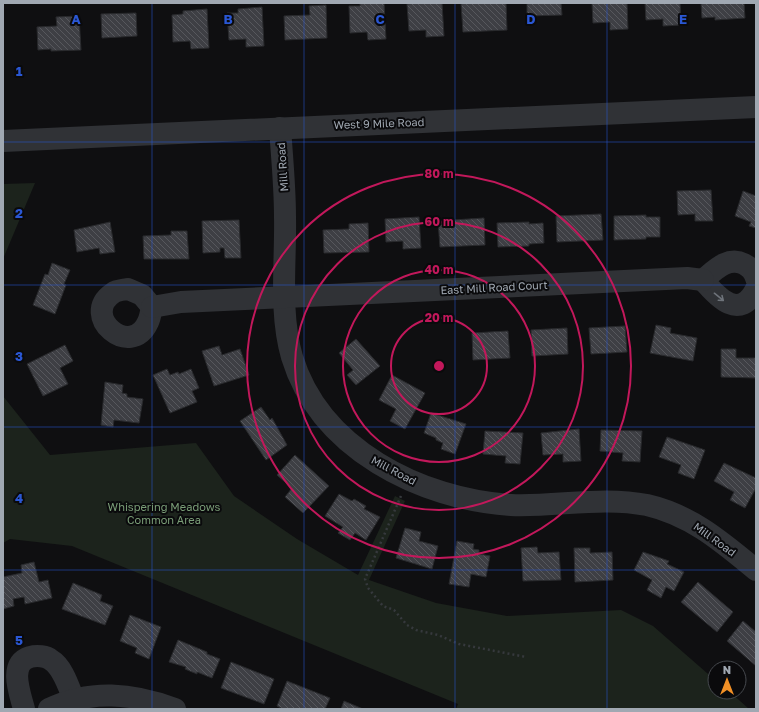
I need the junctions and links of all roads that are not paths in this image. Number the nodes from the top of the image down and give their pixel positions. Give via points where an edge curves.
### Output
1 (756, 107) edge
2 (280, 128) junction
3 (3, 141) edge
4 (756, 278) edge
5 (703, 280) junction
6 (756, 289) edge
7 (285, 298) junction
8 (152, 307) dead end
9 (756, 570) edge
10 (74, 700) junction
11 (24, 709) edge
12 (49, 709) edge
13 (175, 709) edge

1 - 2 street, West 9 Mile Road
2 - 3 street, West 9 Mile Road
2 - 7 street, Mill Road via 285,215
4 - 5 street via 747,265 732,261 717,268
5 -> 6 street via 726,303 736,306 745,303
5 - 7 street, East Mill Road Court via 687,278 547,284
7 - 8 street, East Mill Road Court via 181,302
7 - 9 street, Mill Road via 289,341 302,383 318,410 335,429 367,456 409,479 450,495 485,502 537,505 616,502 661,509 688,519 710,532
10 - 11 street via 67,682 52,660 42,656 29,657 20,664 17,671
10 - 12 street
10 - 13 street via 126,696 153,701

